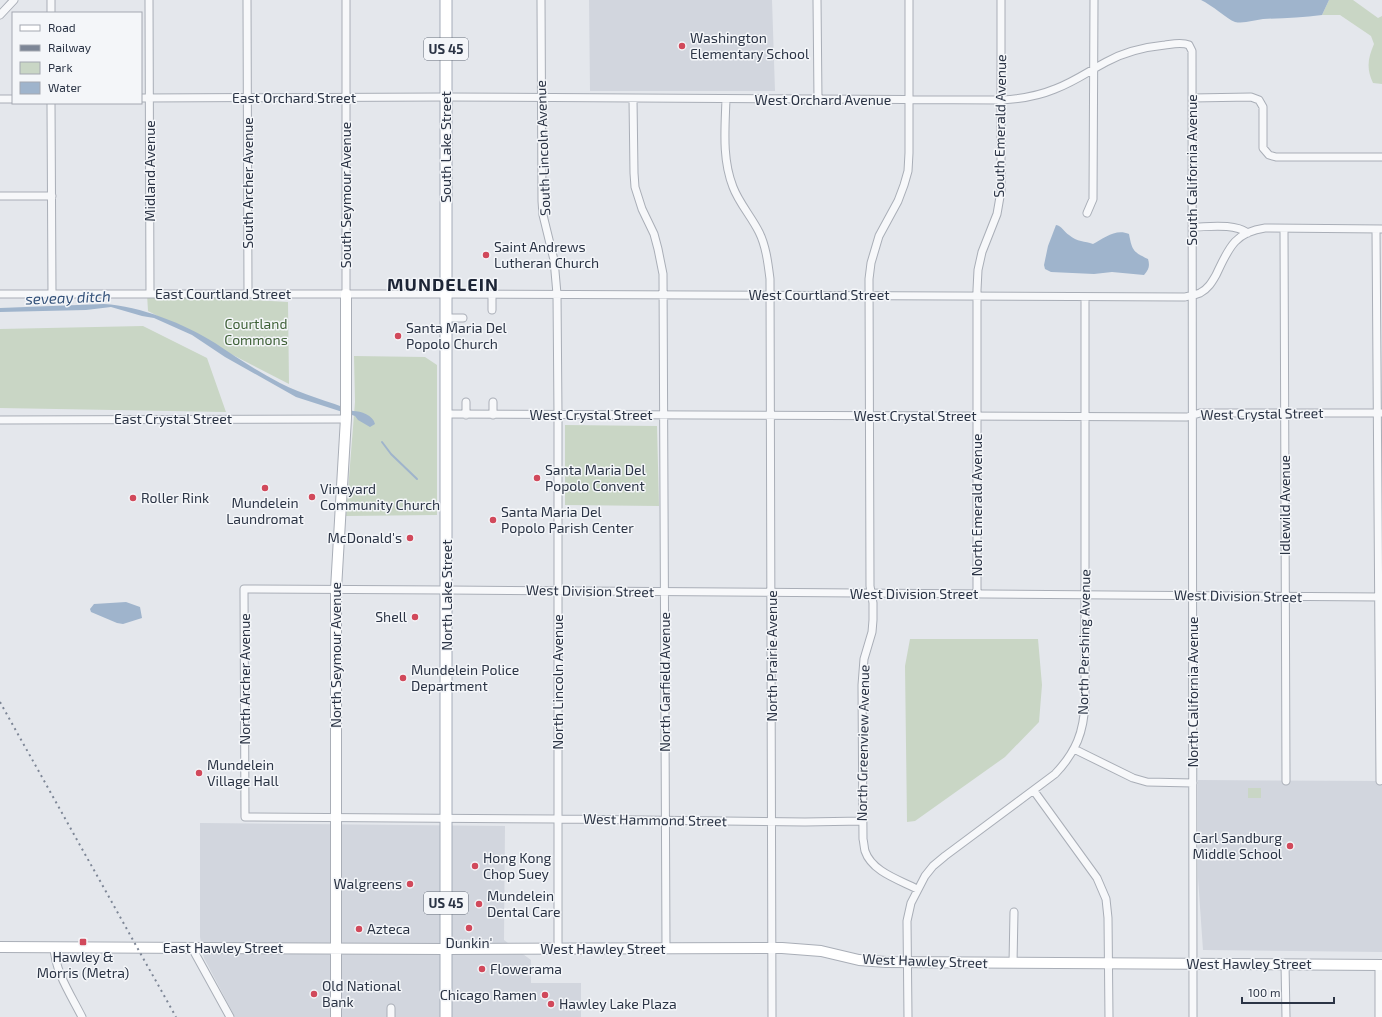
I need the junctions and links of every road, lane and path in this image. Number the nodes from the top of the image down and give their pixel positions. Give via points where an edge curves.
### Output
1 (14, 0) edge
2 (51, 0) edge
3 (149, 0) edge
4 (247, 0) edge
5 (346, 0) edge
6 (446, 0) edge
7 (541, 0) edge
8 (817, 0) edge
9 (909, 0) edge
10 (1001, 0) edge
11 (1094, 0) edge
12 (51, 12) edge
13 (0, 15) edge
14 (1189, 45) joint
15 (1094, 69) junction
16 (446, 97) junction
17 (142, 98) edge
18 (150, 98) junction
19 (248, 98) junction
20 (346, 98) junction
21 (1192, 98) junction
22 (0, 99) edge
23 (12, 99) edge
24 (541, 99) junction
25 (633, 99) junction
26 (726, 99) junction
27 (818, 100) junction
28 (909, 100) junction
29 (1002, 100) junction
30 (52, 104) edge
31 (1382, 157) edge
32 (0, 196) edge
33 (52, 196) junction
34 (1087, 213) dead end
35 (1192, 227) junction
36 (1284, 229) junction
37 (1379, 229) edge
38 (1248, 232) junction
39 (0, 294) edge
40 (52, 294) junction
41 (150, 294) junction
42 (248, 294) junction
43 (346, 294) junction
44 (446, 294) junction
45 (492, 294) junction
46 (557, 294) junction
47 (664, 295) junction
48 (1192, 295) junction
49 (771, 296) junction
50 (868, 296) junction
51 (977, 296) junction
52 (1085, 297) junction
53 (492, 310) dead end
54 (446, 318) junction
55 (463, 318) dead end
56 (466, 402) dead end
57 (493, 402) dead end
58 (1284, 412) junction
59 (1379, 413) edge
60 (446, 414) junction
61 (466, 414) junction
62 (664, 414) junction
63 (1193, 414) junction
64 (493, 415) junction
65 (558, 415) junction
66 (771, 415) junction
67 (869, 415) junction
68 (977, 416) junction
69 (1085, 417) junction
70 (346, 418) junction
71 (0, 420) edge
72 (244, 589) joint
73 (336, 589) junction
74 (447, 590) junction
75 (557, 591) junction
76 (664, 592) junction
77 (772, 593) junction
78 (872, 594) junction
79 (977, 594) junction
80 (1085, 595) junction
81 (1194, 596) junction
82 (1285, 597) junction
83 (1380, 597) edge
84 (1074, 749) junction
85 (1286, 781) dead end
86 (1380, 782) dead end
87 (1193, 783) junction
88 (1034, 791) junction
89 (245, 817) joint
90 (336, 817) junction
91 (447, 818) junction
92 (558, 819) junction
93 (665, 820) junction
94 (863, 821) junction
95 (772, 822) junction
96 (917, 889) junction
97 (1014, 912) dead end
98 (0, 947) edge
99 (54, 947) junction
100 (192, 948) junction
101 (772, 948) junction
102 (336, 949) junction
103 (446, 949) junction
104 (558, 949) junction
105 (666, 949) junction
106 (906, 962) junction
107 (1013, 963) junction
108 (1108, 963) junction
109 (1193, 963) junction
110 (1285, 964) junction
111 (1380, 965) edge
112 (391, 1008) dead end
113 (82, 1017) edge
114 (230, 1017) edge
115 (336, 1017) edge
116 (391, 1017) edge
117 (446, 1017) edge
118 (772, 1017) edge
119 (908, 1017) edge
120 (1109, 1017) edge
121 (1193, 1017) edge
122 (1286, 1017) edge
123 (1379, 1017) edge

1 - 13 street
2 - 12 street
3 - 18 street, Midland Avenue
4 - 19 street, South Archer Avenue
5 - 20 street, South Seymour Avenue
6 - 16 main road, South Lake Street / US 45
7 - 24 street, South Lincoln Avenue
8 - 27 street
9 - 28 street, North Greenview Avenue
10 - 29 street, South Emerald Avenue
11 - 15 street
14 - 15 street, West Orchard Avenue via 1176,44 1139,49 1107,61
14 - 21 street, South California Avenue via 1192,51
15 - 29 street, West Orchard Avenue via 1068,84 1044,93
15 - 34 street via 1093,199
16 - 20 street, East Orchard Street
16 - 24 street, West Orchard Avenue
16 - 44 main road, South Lake Street / US 45
17 - 18 street, East Orchard Street
18 - 19 street, East Orchard Street
18 - 41 street, Midland Avenue
19 - 20 street, East Orchard Street
19 - 42 street, South Archer Avenue
20 - 43 street, South Seymour Avenue
21 - 31 street via 1251,97 1259,100 1263,107 1263,148 1269,155
21 - 35 street, South California Avenue
22 - 23 street
24 - 25 street, West Orchard Avenue
24 - 46 street, South Lincoln Avenue via 542,201 554,260
25 - 26 street, West Orchard Avenue
25 - 47 street, North Garfield Avenue via 636,187 658,249
26 - 27 street, West Orchard Avenue
26 - 49 street, North Prairie Avenue via 725,146 729,174 738,200 759,232 763,243 769,267
27 - 28 street, West Orchard Avenue
28 - 29 street, West Orchard Avenue
28 - 50 street, North Greenview Avenue via 908,171 898,201 874,250
29 - 51 street, South Emerald Avenue via 1000,202 979,264
30 - 33 street
32 - 33 street
33 - 40 street
35 - 38 street via 1228,227
35 - 48 street, South California Avenue
36 - 37 street
36 - 38 street
36 - 58 street, Idlewild Avenue
37 - 59 street
38 - 48 street via 1236,240 1228,250 1208,288
39 - 40 street, East Courtland Street
40 - 41 street, East Courtland Street
41 - 42 street, East Courtland Street
42 - 43 street, East Courtland Street
43 - 44 street, East Courtland Street
43 - 70 street, North Seymour Avenue
44 - 45 street, West Courtland Street
44 - 54 main road, North Lake Street / US 45
45 - 46 street, West Courtland Street
45 - 53 street
46 - 47 street, West Courtland Street
46 - 65 street, North Lincoln Avenue
47 - 49 street, West Courtland Street
47 - 62 street, North Garfield Avenue
48 - 52 street, West Courtland Street
48 - 63 street, North California Avenue
49 - 50 street, West Courtland Street
49 - 66 street, North Prairie Avenue
50 - 51 street, West Courtland Street
50 - 67 street, North Greenview Avenue
51 - 52 street, West Courtland Street
51 - 68 street, North Emerald Avenue
52 - 69 street, North Pershing Avenue
54 - 55 street
54 - 60 main road, North Lake Street / US 45
56 - 61 street
57 - 64 street
58 - 59 street, West Crystal Street
58 - 63 street, West Crystal Street
58 - 82 street, Idlewild Avenue
59 - 83 street
60 - 61 street, West Crystal Street
60 - 74 main road, North Lake Street / US 45
61 - 64 street, West Crystal Street
62 - 65 street, West Crystal Street
62 - 66 street, West Crystal Street
62 - 76 street, North Garfield Avenue
63 - 69 street, West Crystal Street via 1187,417
63 - 81 street, North California Avenue
64 - 65 street, West Crystal Street
65 - 75 street, North Lincoln Avenue
66 - 67 street, West Crystal Street
66 - 77 street, North Prairie Avenue
67 - 68 street, West Crystal Street
67 - 78 street, North Greenview Avenue
68 - 69 street, West Crystal Street
68 - 79 street, North Emerald Avenue
69 - 80 street, North Pershing Avenue
70 - 71 street, East Crystal Street
70 - 73 street, North Seymour Avenue
72 - 73 street, West Division Street
72 - 89 street, North Archer Avenue
73 - 74 street, West Division Street
73 - 90 street, North Seymour Avenue
74 - 75 street, West Division Street
74 - 91 main road, North Lake Street / US 45
75 - 76 street, West Division Street
75 - 92 street, North Lincoln Avenue
76 - 77 street, West Division Street
76 - 93 street, North Garfield Avenue
77 - 78 street, West Division Street
77 - 95 street, North Prairie Avenue
78 - 79 street, West Division Street
78 - 94 street, North Greenview Avenue via 872,632 864,659 862,685
79 - 80 street, West Division Street
80 - 81 street, West Division Street
80 - 84 street, North Pershing Avenue via 1084,717 1079,740
81 - 82 street, West Division Street
81 - 87 street, North California Avenue
82 - 83 street, West Division Street
82 - 85 street, Idlewild Avenue
83 - 86 street
84 - 87 street via 1132,778 1147,782
84 - 88 street, North Pershing Avenue via 1066,763
87 - 109 street, North California Avenue
88 - 96 street via 945,856 925,876
88 - 108 street via 1097,878 1106,899
89 - 90 street, West Hammond Street
90 - 91 street, West Hammond Street
90 - 102 street, North Seymour Avenue
91 - 92 street, West Hammond Street
91 - 103 main road, North Lake Street / US 45
92 - 93 street, West Hammond Street
92 - 104 street, North Lincoln Avenue
93 - 95 street, West Hammond Street
93 - 105 street, North Garfield Avenue
94 - 95 street, West Hammond Street
94 - 96 street, North Greenview Avenue via 865,852 871,861 880,870
95 - 101 street, North Prairie Avenue
96 - 106 street via 907,921
97 - 107 street
98 - 99 street, East Hawley Street
99 - 100 street, East Hawley Street
99 - 113 street via 60,972
100 - 102 street, East Hawley Street
100 - 114 street
101 - 105 street, West Hawley Street
101 - 106 street, West Hawley Street via 821,951 870,961
101 - 118 street, North Prairie Avenue
102 - 103 street, East Hawley Street
102 - 115 street, North Seymour Avenue
103 - 104 street, West Hawley Street
103 - 117 main road, North Lake Street / US 45
104 - 105 street, West Hawley Street
106 - 107 street, West Hawley Street
106 - 119 street
107 - 108 street, West Hawley Street
108 - 109 street, West Hawley Street
108 - 120 street
109 - 110 street, West Hawley Street
109 - 121 street, North California Avenue
110 - 111 street, West Hawley Street
110 - 122 street
111 - 123 street
112 - 116 street

